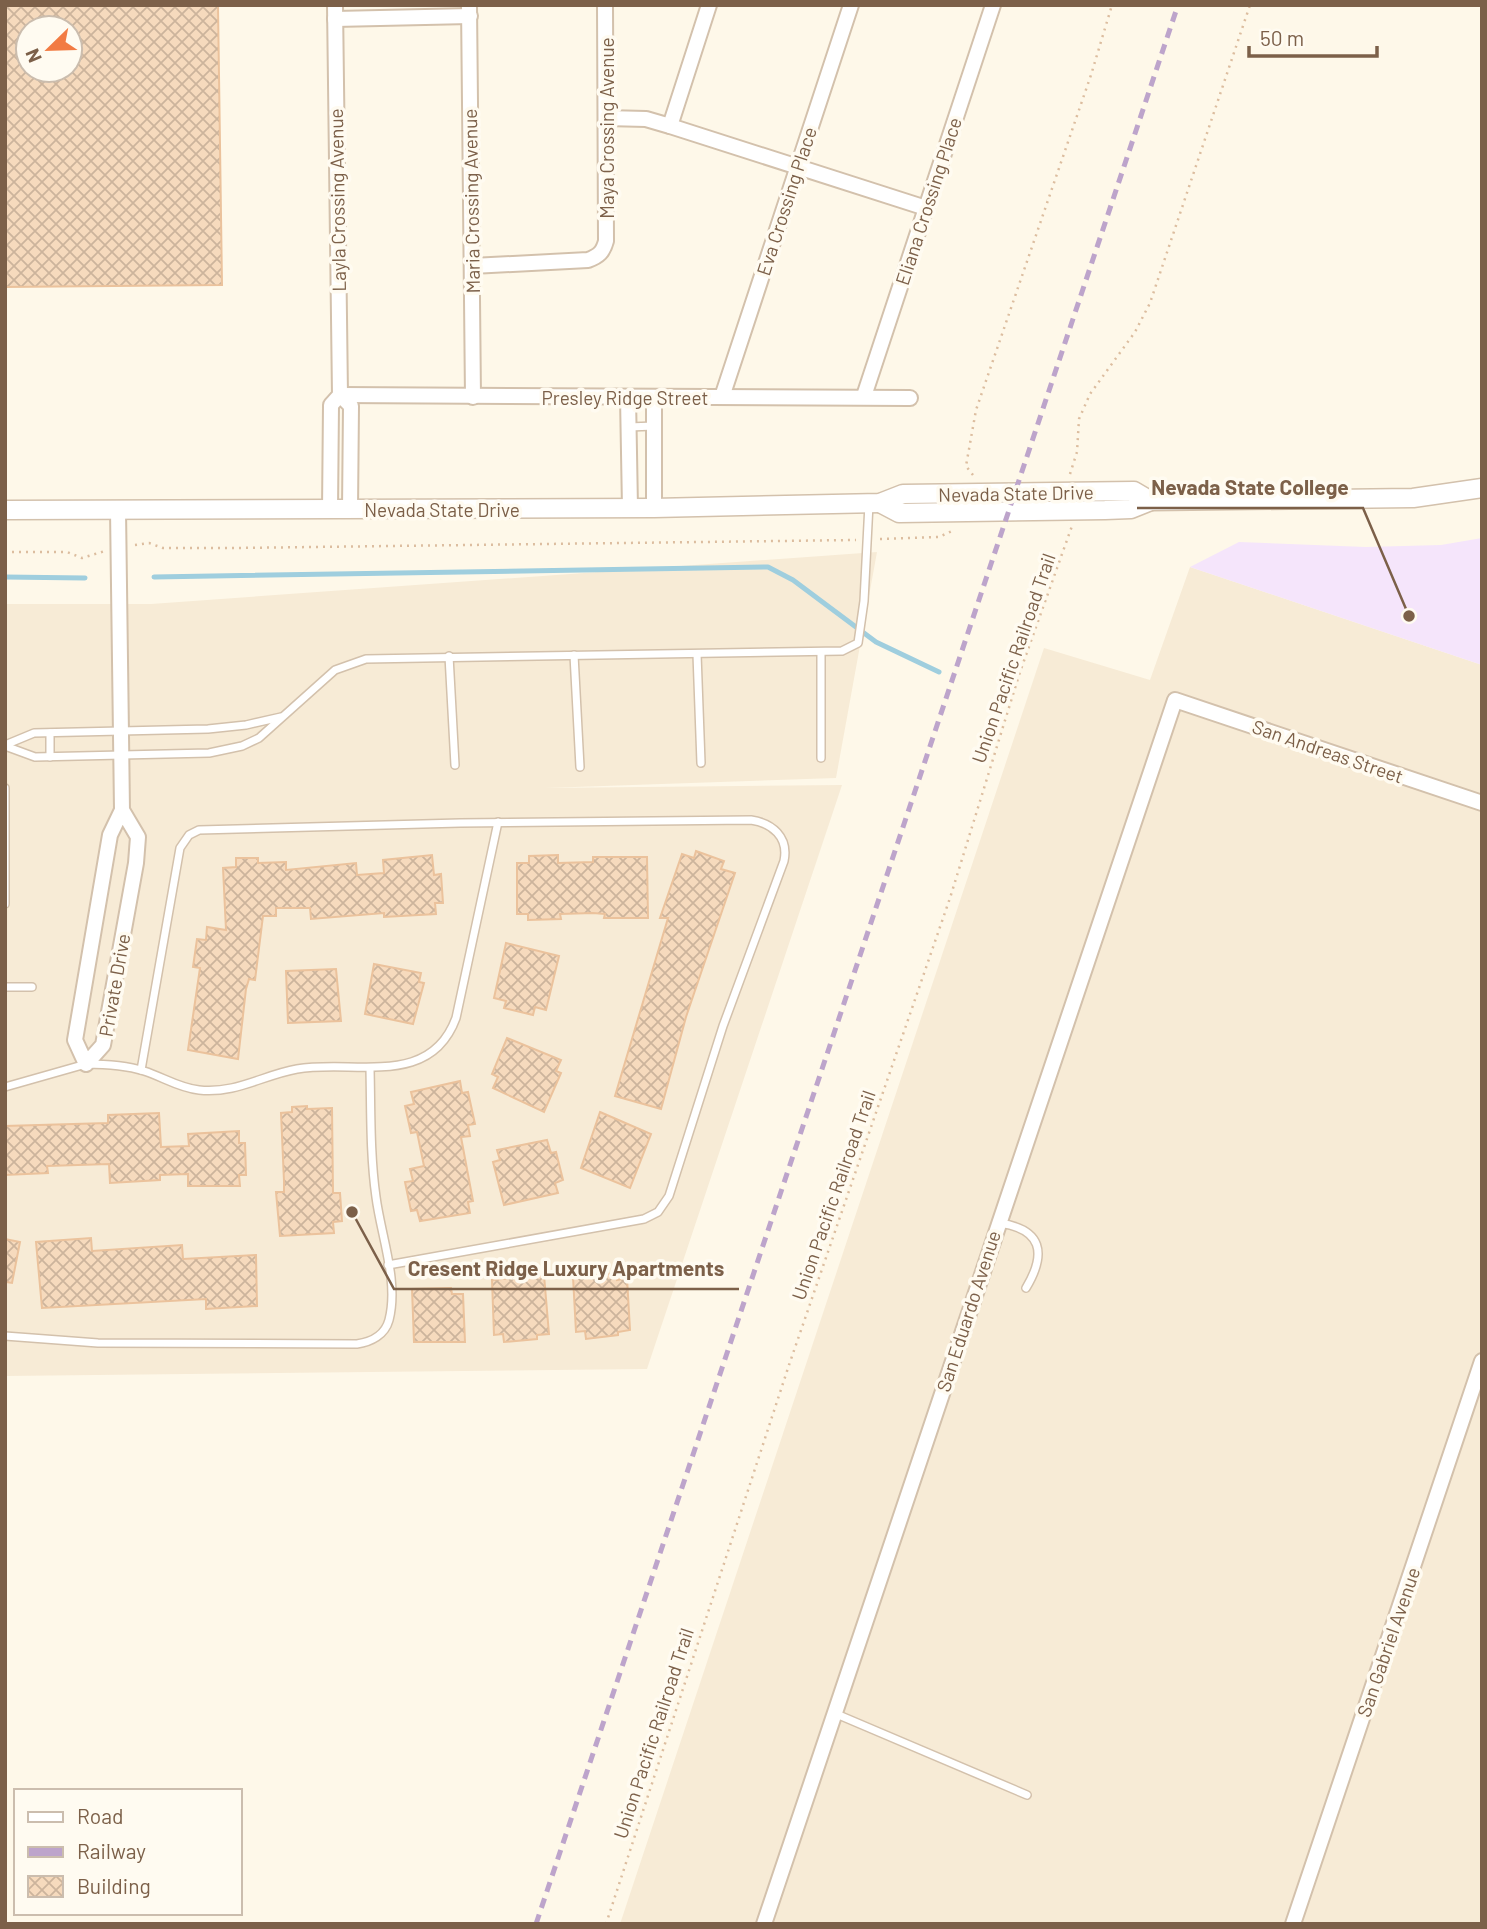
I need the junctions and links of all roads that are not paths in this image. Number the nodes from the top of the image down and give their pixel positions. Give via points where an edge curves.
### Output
1 (605, 5) edge
2 (709, 5) edge
3 (851, 5) edge
4 (993, 5) edge
5 (470, 11) edge
6 (335, 12) edge
7 (606, 118) junction
8 (670, 125) junction
9 (797, 168) junction
10 (926, 208) junction
11 (472, 266) junction
12 (340, 395) junction
13 (864, 396) junction
14 (473, 397) junction
15 (628, 397) junction
16 (654, 397) junction
17 (722, 397) junction
18 (910, 398) dead end
19 (654, 426) junction
20 (629, 427) junction
21 (1482, 488) edge
22 (874, 503) junction
23 (630, 508) junction
24 (654, 508) junction
25 (350, 509) junction
26 (5, 510) edge
27 (118, 510) junction
28 (330, 510) junction
29 (821, 653) junction
30 (697, 654) junction
31 (574, 655) junction
32 (449, 656) junction
33 (1175, 699) joint
34 (285, 716) junction
35 (121, 731) junction
36 (50, 733) junction
37 (5, 746) edge
38 (121, 755) junction
39 (50, 757) junction
40 (821, 758) dead end
41 (701, 763) dead end
42 (454, 765) dead end
43 (580, 766) dead end
44 (5, 788) edge
45 (1482, 803) edge
46 (122, 810) junction
47 (498, 822) junction
48 (6, 828) edge
49 (5, 904) edge
50 (5, 987) edge
51 (32, 987) dead end
52 (86, 1064) junction
53 (370, 1069) junction
54 (141, 1070) junction
55 (5, 1087) edge
56 (997, 1223) junction
57 (388, 1265) junction
58 (1026, 1288) dead end
59 (5, 1336) edge
60 (1482, 1360) edge
61 (834, 1713) junction
62 (1027, 1795) dead end
63 (764, 1924) edge
64 (1293, 1924) edge

1 - 7 street, Maya Crossing Avenue
2 - 8 street
3 - 9 street, Eva Crossing Place
4 - 10 street, Eliana Crossing Place
5 - 6 street
5 - 11 street, Maria Crossing Avenue
6 - 12 street, Layla Crossing Avenue
7 - 8 street
7 - 11 street, Maya Crossing Avenue via 606,241 597,257
8 - 9 street
9 - 10 street
9 - 17 street, Eva Crossing Place
10 - 13 street, Eliana Crossing Place
11 - 14 street, Maria Crossing Avenue
12 - 14 street, Presley Ridge Street
12 - 25 street, Layla Crossing Avenue via 351,406
12 - 28 street, Layla Crossing Avenue via 331,405
13 - 17 street, Presley Ridge Street
13 - 18 street, Presley Ridge Street
14 - 15 street, Presley Ridge Street
15 - 16 street, Presley Ridge Street
15 - 20 street
16 - 17 street, Presley Ridge Street
16 - 19 street
19 - 20 lane
19 - 24 street
20 - 23 street
21 - 22 street, Nevada State Drive via 1413,498 1151,501 1134,491 903,494
22 - 24 street, Nevada State Drive
22 - 29 lane via 858,643 842,651
23 - 24 street, Nevada State Drive
23 - 25 street, Nevada State Drive
25 - 28 street, Nevada State Drive
26 - 27 street, Nevada State Drive
27 - 28 street, Nevada State Drive
27 - 35 street, Private Drive
29 - 30 lane
29 - 40 lane
30 - 31 lane
30 - 41 lane
31 - 32 lane
31 - 43 lane
32 - 34 lane via 366,659 335,670
32 - 42 lane
33 - 45 street, San Andreas Street
33 - 56 street, San Eduardo Avenue
34 - 35 lane via 246,725
34 - 38 lane via 242,746 209,753
35 - 36 lane
35 - 38 street, Private Drive
36 - 37 lane via 34,733
36 - 39 lane
37 - 39 lane via 35,757
38 - 39 lane
38 - 46 street, Private Drive
44 - 48 lane
46 - 52 street, Private Drive via 110,835 75,1040
46 - 52 street, Private Drive via 138,837 136,863 103,1045
47 - 53 lane via 450,1036 407,1063
47 - 54 lane via 211,827 189,835 180,848
47 - 57 lane via 751,820 772,827 785,854 669,1196 658,1212 644,1219
48 - 49 lane
50 - 51 lane
52 - 54 lane
52 - 55 lane
53 - 54 lane via 310,1067 245,1087 213,1091 181,1087
53 - 57 lane via 376,1197
56 - 58 lane via 1030,1234 1039,1248 1038,1268
56 - 61 street, San Eduardo Avenue
57 - 59 lane via 389,1320 382,1332 367,1342 98,1343
60 - 64 street, San Gabriel Avenue
61 - 62 lane
61 - 63 street, San Eduardo Avenue

